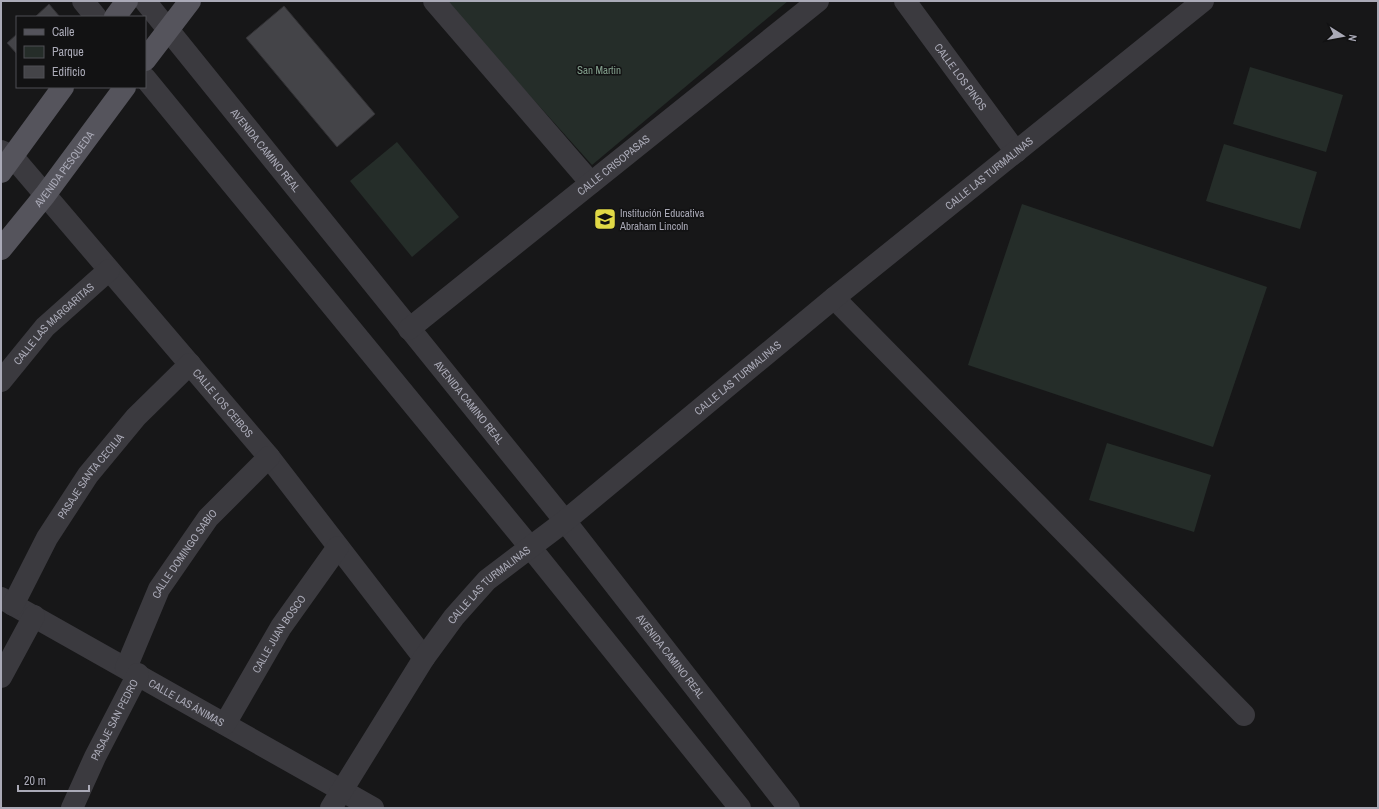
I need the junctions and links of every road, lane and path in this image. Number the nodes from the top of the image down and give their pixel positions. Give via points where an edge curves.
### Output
1 (83, 1) edge
2 (128, 1) edge
3 (144, 1) edge
4 (190, 1) edge
5 (434, 1) edge
6 (818, 1) edge
7 (905, 1) edge
8 (1203, 1) edge
9 (95, 16) edge
10 (116, 16) edge
11 (168, 30) junction
12 (146, 59) edge
13 (146, 79) edge
14 (62, 88) edge
15 (124, 88) edge
16 (1016, 152) junction
17 (5, 160) edge
18 (591, 183) junction
19 (45, 195) junction
20 (1, 249) edge
21 (109, 270) junction
22 (834, 298) junction
23 (409, 329) junction
24 (190, 364) junction
25 (1, 381) edge
26 (269, 457) junction
27 (565, 521) junction
28 (338, 547) junction
29 (530, 547) junction
30 (7, 601) edge
31 (34, 616) junction
32 (424, 658) junction
33 (132, 671) junction
34 (1, 677) edge
35 (1244, 715) dead end
36 (225, 724) junction
37 (336, 799) edge
38 (72, 808) edge
39 (373, 808) edge
40 (740, 808) edge
41 (790, 808) edge

1 - 9 street
2 - 10 main road
3 - 11 street, AVENIDA CAMINO REAL
4 - 11 main road
5 - 18 street
6 - 18 street, CALLE CRISOPASAS
7 - 16 street, CALLE LOS PINOS
8 - 16 street, CALLE LAS TURMALINAS
11 - 12 main road
11 - 23 street, AVENIDA CAMINO REAL
13 - 29 street
14 - 17 main road
15 - 19 main road, AVENIDA PESQUEDA
16 - 22 street, CALLE LAS TURMALINAS
17 - 19 street, CALLE LOS CEIBOS
18 - 23 street, CALLE CRISOPASAS
19 - 20 main road, AVENIDA PESQUEDA
19 - 21 street, CALLE LOS CEIBOS
21 - 24 street, CALLE LOS CEIBOS
21 - 25 street, CALLE LAS MARGARITAS via 45,327
22 - 27 street, CALLE LAS TURMALINAS
22 - 35 street
23 - 27 street, AVENIDA CAMINO REAL
24 - 26 street, CALLE LOS CEIBOS
24 - 30 street, PASAJE SANTA CECILIA via 136,417 88,475
26 - 28 street, CALLE LOS CEIBOS
26 - 33 street, CALLE DOMINGO SABIO via 208,518 159,589
27 - 29 street, CALLE LAS TURMALINAS
27 - 41 street, AVENIDA CAMINO REAL
28 - 32 street, CALLE LOS CEIBOS
28 - 36 street, CALLE JUAN BOSCO via 281,627
29 - 32 street, CALLE LAS TURMALINAS via 487,580 454,617
29 - 40 street
30 - 31 street, CALLE LAS ÁNIMAS
31 - 33 street, CALLE LAS ÁNIMAS
31 - 34 street
32 - 37 street, CALLE LAS TURMALINAS
33 - 36 street, CALLE LAS ÁNIMAS
33 - 38 street, PASAJE SAN PEDRO
36 - 37 street, CALLE LAS ÁNIMAS
37 - 39 street, CALLE LAS ÁNIMAS

